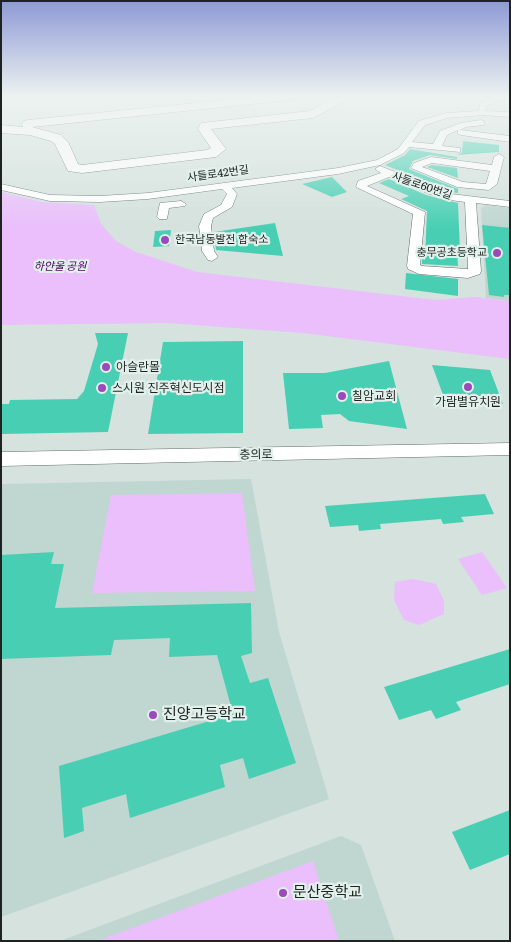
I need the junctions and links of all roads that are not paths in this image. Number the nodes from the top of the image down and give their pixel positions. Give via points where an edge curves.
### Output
1 (58, 140) edge
2 (212, 140) edge
3 (409, 140) edge
4 (440, 140) edge
5 (406, 144) junction
6 (437, 147) junction
7 (464, 151) dead end
8 (510, 158) edge
9 (369, 164) junction
10 (496, 169) junction
11 (390, 174) junction
12 (225, 186) junction
13 (1, 187) edge
14 (181, 192) junction
15 (470, 200) junction
16 (510, 204) edge
17 (163, 217) dead end
18 (212, 257) dead end
19 (510, 450) edge
20 (1, 459) edge

1 - 2 highway via 73,168 82,169 210,154 219,149
3 - 5 street, 사들로42번길
4 - 6 street
5 - 6 street
5 - 9 street, 사들로42번길 via 401,151
6 - 7 street
8 - 10 street, 사들로60번길 via 494,156
9 - 11 street
9 - 12 street, 사들로42번길
10 - 10 street, 사들로60번길 via 492,184 481,187 446,181 416,168 431,160
11 - 15 street, 사들로60번길 via 431,191
11 - 15 street, 사들로60번길 via 361,187 419,212 413,266 419,270 468,274 475,270
12 - 14 street, 사들로42번길
12 - 18 street via 232,194 226,207 208,216 205,226 208,251
13 - 14 street, 사들로42번길 via 50,198 100,199
14 - 17 street via 181,206 164,205
15 - 16 street, 사들로60번길
19 - 20 street, 충의로

